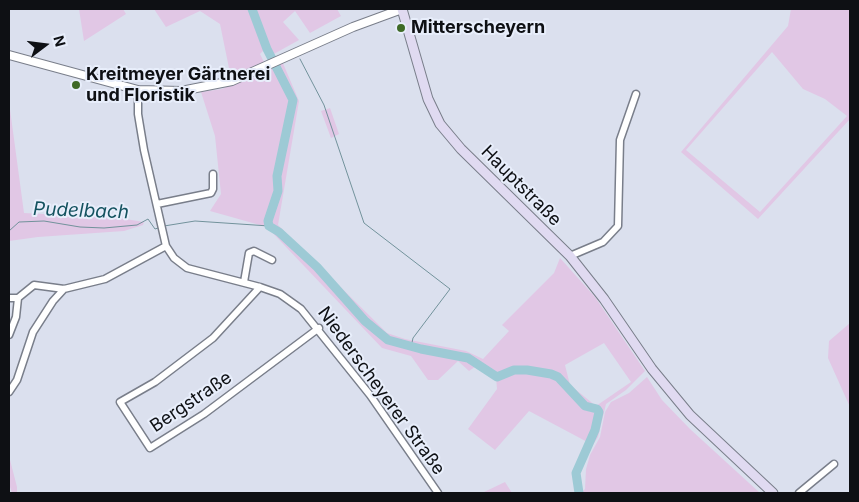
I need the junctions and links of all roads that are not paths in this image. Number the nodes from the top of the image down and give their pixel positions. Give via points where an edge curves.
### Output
1 (403, 9) edge
2 (9, 55) edge
3 (138, 90) junction
4 (636, 94) dead end
5 (213, 174) dead end
6 (157, 204) junction
7 (166, 246) junction
8 (570, 256) junction
9 (272, 260) dead end
10 (244, 282) junction
11 (260, 286) junction
12 (64, 289) junction
13 (9, 298) edge
14 (18, 298) junction
15 (319, 328) junction
16 (9, 335) edge
17 (9, 392) edge
18 (834, 464) dead end
19 (438, 493) edge
20 (772, 493) edge
21 (799, 493) edge

1 - 3 street via 353,27 232,82 197,89
1 - 8 main road, Hauptstraße via 428,99 440,124 460,149
2 - 3 street
3 - 6 street, Niederscheyerer Straße via 141,132
4 - 8 street via 620,140 618,226 602,242
5 - 6 street via 211,193
6 - 7 street, Niederscheyerer Straße
7 - 10 street, Niederscheyerer Straße via 187,268
7 - 12 street via 105,279
8 - 20 main road, Hauptstraße via 652,369 690,415
9 - 10 street via 254,251 249,253
10 - 11 street, Niederscheyerer Straße
11 - 15 street, Niederscheyerer Straße via 280,294
11 - 15 street, Bergstraße via 213,338 155,382 120,402 150,448 204,414
12 - 14 street via 34,284
12 - 17 street via 33,332 17,380
13 - 14 street
14 - 16 street via 16,317
15 - 19 street, Niederscheyerer Straße
18 - 21 street

